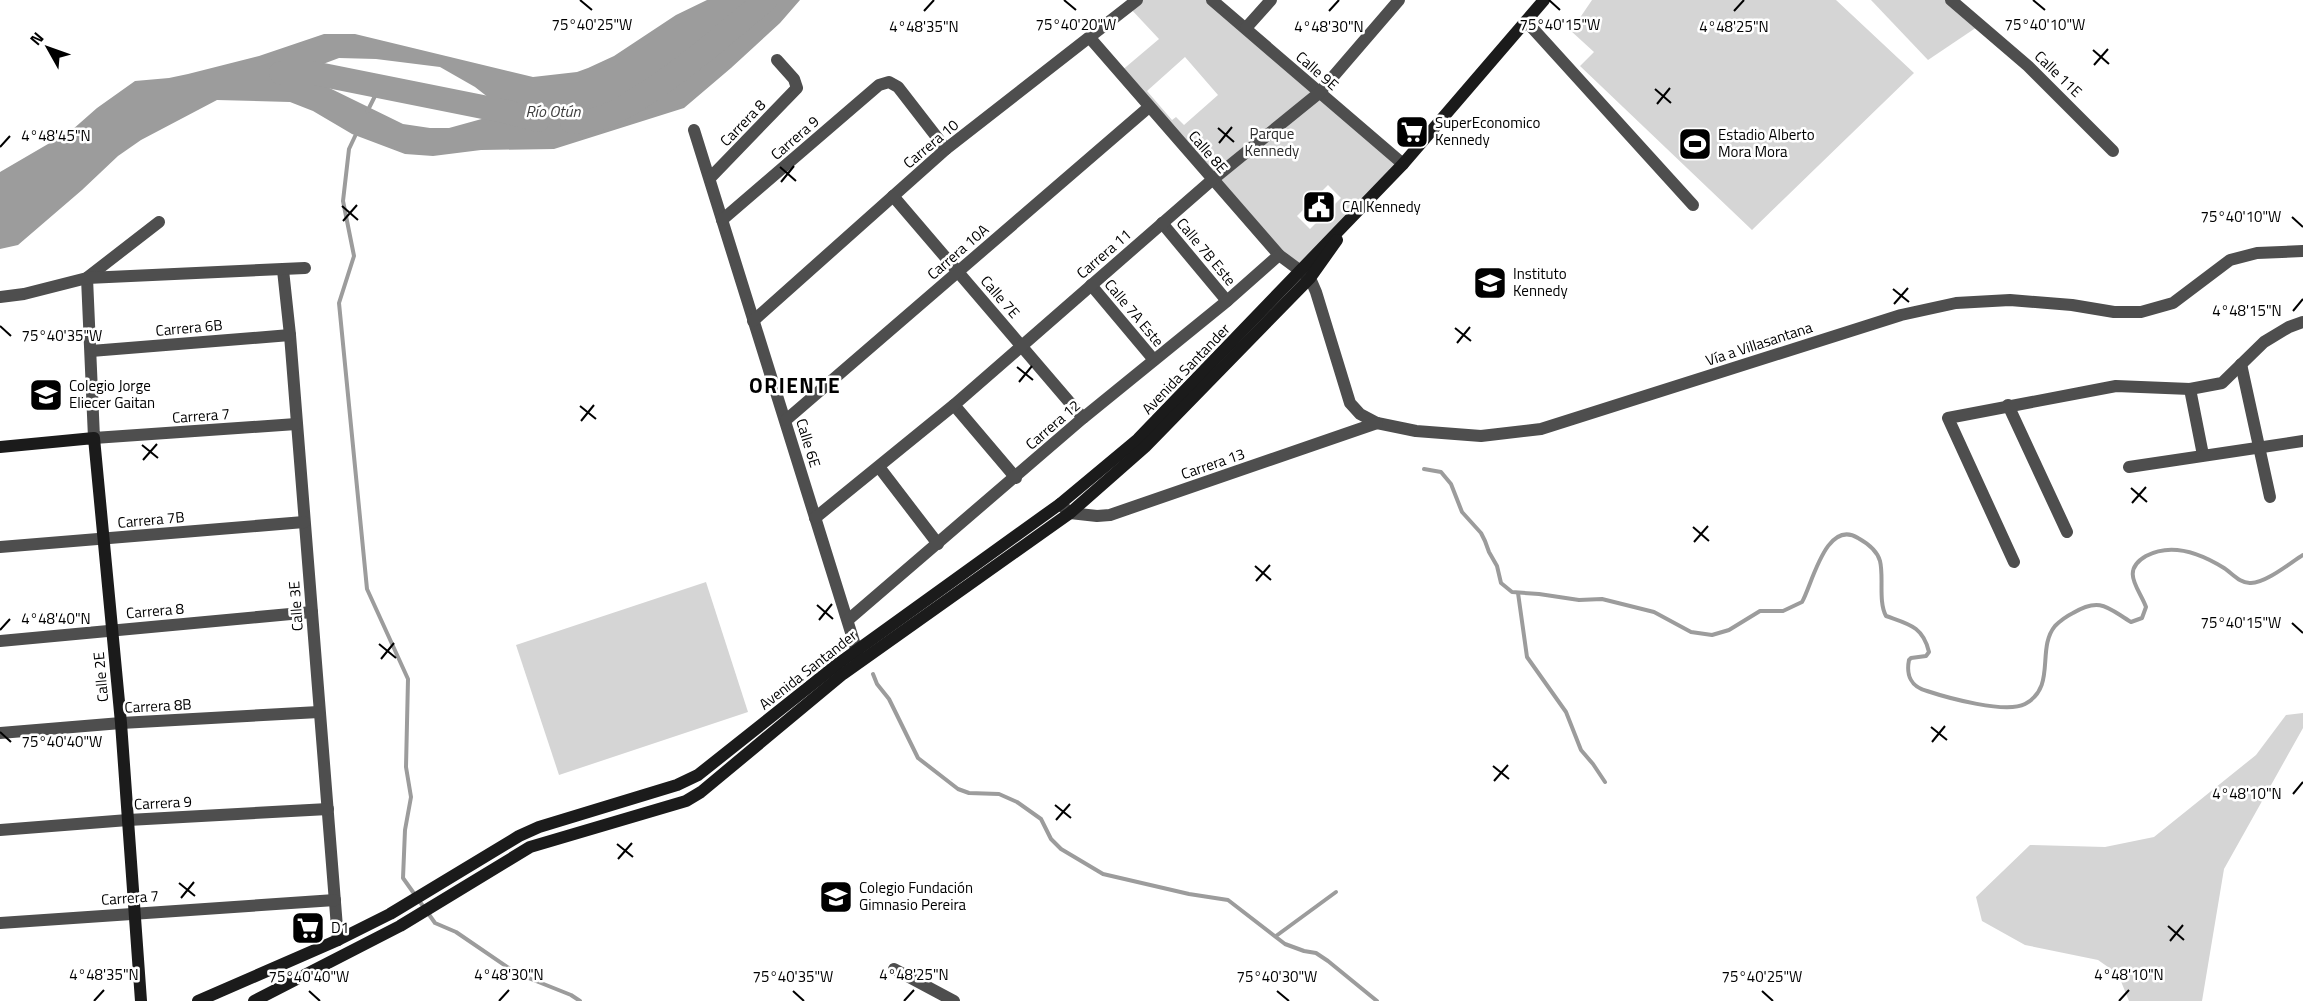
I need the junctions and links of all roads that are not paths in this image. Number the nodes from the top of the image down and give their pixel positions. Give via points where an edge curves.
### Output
1 (1137, 0) edge
2 (1212, 0) edge
3 (1271, 0) edge
4 (1399, 0) edge
5 (1544, 0) edge
6 (1952, 0) edge
7 (1526, 21) junction
8 (1246, 28) junction
9 (1090, 38) junction
10 (777, 60) dead end
11 (1319, 93) junction
12 (1149, 107) junction
13 (694, 130) dead end
14 (946, 150) junction
15 (2113, 151) dead end
16 (1403, 164) junction
17 (710, 178) junction
18 (1212, 180) junction
19 (893, 196) junction
20 (1693, 205) dead end
21 (722, 220) junction
22 (159, 222) dead end
23 (1162, 223) junction
24 (2303, 251) edge
25 (1279, 255) junction
26 (305, 268) dead end
27 (283, 270) junction
28 (959, 272) junction
29 (1306, 275) junction
30 (87, 278) junction
31 (1091, 285) junction
32 (0, 297) edge
33 (1227, 301) junction
34 (753, 321) junction
35 (2303, 322) edge
36 (290, 335) junction
37 (1022, 345) junction
38 (91, 351) junction
39 (1154, 360) junction
40 (2241, 364) junction
41 (2190, 389) junction
42 (954, 405) junction
43 (2008, 405) junction
44 (1083, 418) junction
45 (786, 420) junction
46 (1377, 423) junction
47 (296, 424) junction
48 (94, 438) junction
49 (2303, 441) edge
50 (0, 447) edge
51 (2258, 447) junction
52 (2203, 454) junction
53 (879, 467) junction
54 (2129, 467) dead end
55 (1016, 478) junction
56 (2270, 497) dead end
57 (1060, 504) junction
58 (1070, 513) junction
59 (815, 518) junction
60 (304, 522) junction
61 (2067, 532) dead end
62 (105, 539) junction
63 (938, 544) junction
64 (0, 547) edge
65 (2014, 562) dead end
66 (312, 612) junction
67 (848, 620) junction
68 (112, 630) junction
69 (0, 641) edge
70 (859, 656) junction
71 (319, 712) junction
72 (121, 723) junction
73 (0, 733) edge
74 (328, 809) junction
75 (128, 819) junction
76 (0, 830) edge
77 (335, 900) junction
78 (134, 913) junction
79 (0, 923) edge
80 (338, 940) junction
81 (894, 969) dead end
82 (141, 1001) edge
83 (198, 1001) edge
84 (254, 1001) edge
85 (954, 1001) edge

1 - 9 street, Carrera 10
2 - 8 street, Calle 9E
3 - 8 street
4 - 11 street, Carrera 11
5 - 7 street, Avenida Santander
6 - 15 street, Calle 11E via 2028,66
7 - 16 street, Avenida Santander
7 - 20 street
8 - 11 street, Calle 9E
9 - 12 street, Calle 8E
9 - 14 street, Carrera 10
10 - 17 street, Carrera 8 via 797,88
11 - 16 street, Calle 9E
11 - 18 street, Carrera 11
12 - 18 street, Calle 8E
12 - 28 street, Carrera 10A
13 - 17 street, Calle 6E
14 - 19 street, Carrera 10
14 - 21 street, Carrera 9 via 898,87 889,82 879,85
16 - 29 street, Avenida Santander
17 - 21 street, Calle 6E
18 - 23 street, Carrera 11
18 - 25 street, Calle 8E
19 - 28 street, Calle 7E
19 - 34 street, Carrera 10
21 - 34 street, Calle 6E
22 - 30 street
23 - 31 street, Carrera 11
23 - 33 street, Calle 7B Este
24 - 46 street, Vía a Villasantana via 2257,253 2230,260 2173,303 2141,312 2010,300 1956,303 1901,315 1541,429 1481,436 1416,431
25 - 29 street, Calle 8E
25 - 33 street, Carrera 12
26 - 27 street
27 - 30 street
27 - 36 street, Calle 3E
28 - 37 street, Calle 7E
28 - 45 street, Carrera 10A
29 - 46 street, Vía a Villasantana via 1316,292 1350,403
29 - 57 street, Avenida Santander via 1138,439
29 - 58 street, Avenida Santander via 1145,447
30 - 32 street
30 - 38 street, Calle 2E
31 - 37 street, Carrera 11
31 - 39 street, Calle 7A Este
33 - 39 street, Carrera 12
34 - 45 street, Calle 6E
35 - 40 street via 2264,342
36 - 38 street, Carrera 6B
36 - 47 street, Calle 3E
37 - 42 street, Carrera 11
37 - 44 street, Calle 7E
38 - 48 street, Calle 2E
39 - 44 street, Carrera 12
40 - 41 street via 2222,383
40 - 51 street
41 - 43 street via 2116,386
41 - 52 street
42 - 53 street, Carrera 11
42 - 55 street
43 - 61 street
43 - 65 street via 1948,418
44 - 55 street, Carrera 12
45 - 59 street, Calle 6E
46 - 58 street, Carrera 13 via 1110,515
47 - 48 street, Carrera 7
47 - 60 street, Calle 3E
48 - 50 street, Carrera 7
48 - 62 street, Calle 2E
49 - 51 street
51 - 52 street
51 - 56 street
52 - 54 street
53 - 59 street, Carrera 11
53 - 63 street
55 - 63 street, Carrera 12
57 - 58 street
57 - 70 street, Avenida Santander
58 - 70 street, Avenida Santander
59 - 67 street, Calle 6E
60 - 62 street, Carrera 7B
60 - 66 street, Calle 3E
62 - 64 street, Carrera 7B
62 - 68 street, Calle 2E
63 - 67 street, Carrera 12
66 - 68 street, Carrera 8
66 - 71 street, Calle 3E
67 - 70 street, Calle 6E
68 - 69 street, Carrera 8
68 - 72 street, Calle 2E
70 - 80 street, Avenida Santander via 698,775 678,785 539,826 390,914
70 - 84 street, Avenida Santander via 686,801 530,847 400,926
71 - 72 street, Carrera 8B
71 - 74 street, Calle 3E
72 - 73 street, Carrera 8B
72 - 75 street, Calle 2E
74 - 75 street, Carrera 9
74 - 77 street, Calle 3E
75 - 76 street, Carrera 9
75 - 78 street, Calle 2E
77 - 78 street, Carrera 7
77 - 80 street, Calle 3E
78 - 79 street, Carrera 7
78 - 82 street, Calle 2E
80 - 83 street, Avenida Santander
81 - 85 street

